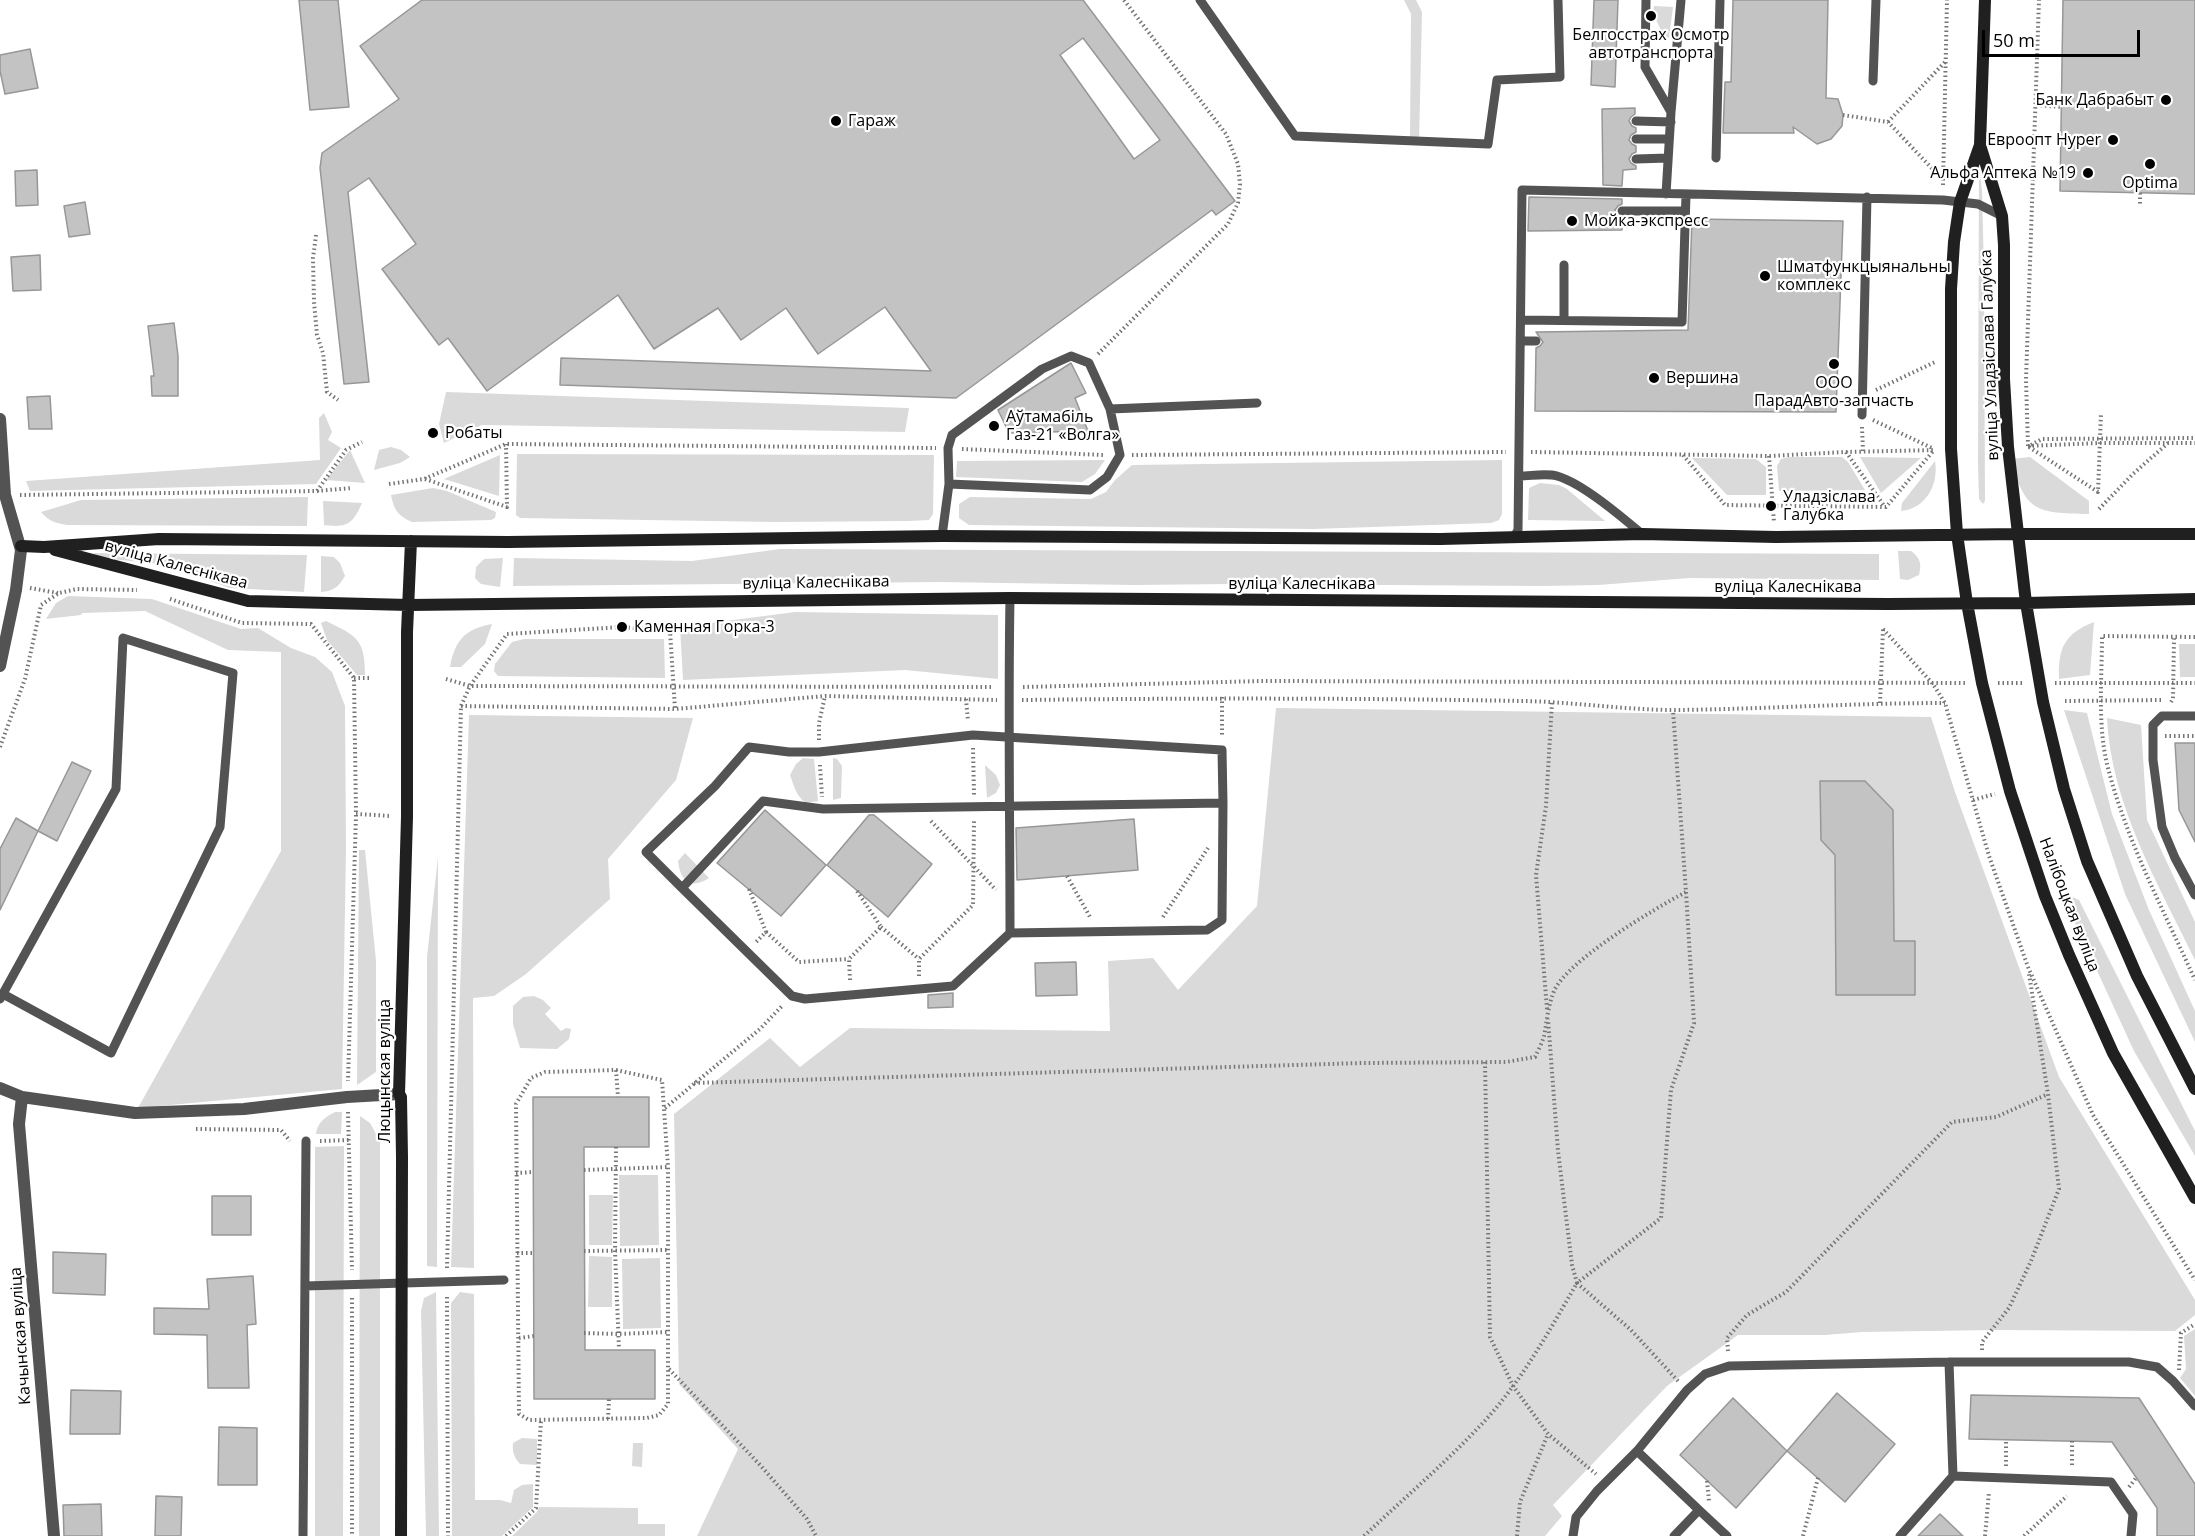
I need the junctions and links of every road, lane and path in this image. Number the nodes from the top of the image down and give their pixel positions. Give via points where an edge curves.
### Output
1 (1124, 0) edge
2 (1200, 0) edge
3 (1558, 0) edge
4 (1646, 0) edge
5 (1681, 0) edge
6 (1720, 0) edge
7 (1876, 0) edge
8 (1985, 0) edge
9 (2040, 0) edge
10 (1945, 62) dead end
11 (1873, 81) dead end
12 (2036, 105) junction
13 (2061, 107) dead end
14 (1843, 115) dead end
15 (1671, 117) junction
16 (1636, 121) dead end
17 (1888, 122) junction
18 (1636, 139) dead end
19 (1669, 139) junction
20 (1980, 145) junction
21 (1668, 158) junction
22 (1716, 158) dead end
23 (1636, 159) dead end
24 (1943, 179) dead end
25 (2140, 193) dead end
26 (1666, 194) junction
27 (1686, 195) junction
28 (1867, 197) junction
29 (1960, 202) junction
30 (2140, 205) dead end
31 (1622, 211) dead end
32 (1685, 211) junction
33 (2002, 216) junction
34 (316, 235) dead end
35 (1564, 265) dead end
36 (1521, 320) junction
37 (1564, 320) junction
38 (1522, 341) junction
39 (1536, 341) dead end
40 (1940, 360) dead end
41 (1089, 363) junction
42 (1862, 396) junction
43 (338, 400) dead end
44 (1257, 403) dead end
45 (1110, 409) junction
46 (2100, 413) dead end
47 (1862, 415) junction
48 (0, 419) edge
49 (2195, 438) edge
50 (2100, 440) junction
51 (362, 442) dead end
52 (2169, 443) junction
53 (2195, 443) edge
54 (506, 444) dead end
55 (2022, 447) dead end
56 (2028, 447) junction
57 (1935, 450) junction
58 (1863, 451) junction
59 (1520, 452) junction
60 (1845, 452) junction
61 (1682, 454) junction
62 (1769, 456) junction
63 (1520, 476) junction
64 (424, 479) dead end
65 (949, 484) junction
66 (352, 488) dead end
67 (317, 491) junction
68 (5, 495) junction
69 (1771, 506) junction
70 (1886, 507) junction
71 (2099, 509) dead end
72 (1641, 534) junction
73 (1957, 534) junction
74 (2016, 534) junction
75 (2195, 534) edge
76 (942, 536) junction
77 (1514, 537) junction
78 (411, 541) junction
79 (21, 546) junction
80 (44, 547) junction
81 (1010, 598) junction
82 (2195, 599) edge
83 (1967, 603) junction
84 (2026, 603) junction
85 (409, 605) junction
86 (2195, 637) edge
87 (2174, 638) junction
88 (0, 666) edge
89 (372, 678) dead end
90 (446, 679) dead end
91 (1880, 683) junction
92 (1982, 683) junction
93 (2040, 683) junction
94 (2102, 683) junction
95 (2174, 683) junction
96 (2195, 683) edge
97 (1933, 684) junction
98 (470, 686) junction
99 (673, 687) junction
100 (1008, 687) junction
101 (1222, 697) junction
102 (966, 699) junction
103 (2173, 699) junction
104 (2184, 699) dead end
105 (1010, 700) junction
106 (2066, 701) dead end
107 (2102, 701) junction
108 (1552, 702) junction
109 (1880, 703) junction
110 (1945, 703) junction
111 (461, 706) junction
112 (675, 709) junction
113 (1673, 710) junction
114 (2162, 716) junction
115 (2195, 716) edge
116 (973, 735) junction
117 (2164, 736) dead end
118 (2195, 736) edge
119 (1010, 737) junction
120 (1222, 750) junction
121 (2010, 791) junction
122 (1973, 800) junction
123 (1222, 803) junction
124 (1010, 806) junction
125 (974, 807) junction
126 (919, 808) junction
127 (356, 814) junction
128 (407, 817) junction
129 (1222, 826) junction
130 (974, 865) junction
131 (1067, 876) dead end
132 (682, 888) junction
133 (749, 889) dead end
134 (857, 891) dead end
135 (1686, 892) junction
136 (2195, 895) edge
137 (1010, 906) junction
138 (881, 927) junction
139 (1155, 931) junction
140 (1097, 932) junction
141 (766, 933) junction
142 (1010, 933) junction
143 (747, 952) junction
144 (849, 959) junction
145 (919, 959) junction
146 (2028, 967) junction
147 (2195, 980) edge
148 (920, 989) junction
149 (850, 995) junction
150 (1, 996) edge
151 (792, 996) junction
152 (1547, 1012) junction
153 (1485, 1062) junction
154 (616, 1070) junction
155 (694, 1083) junction
156 (0, 1088) edge
157 (2195, 1089) edge
158 (399, 1094) junction
159 (2048, 1094) junction
160 (22, 1097) junction
161 (347, 1097) junction
162 (618, 1097) dead end
163 (665, 1108) junction
164 (306, 1141) dead end
165 (616, 1146) dead end
166 (668, 1167) junction
167 (584, 1170) dead end
168 (617, 1170) junction
169 (533, 1172) dead end
170 (516, 1173) junction
171 (2195, 1198) edge
172 (668, 1250) junction
173 (584, 1251) dead end
174 (615, 1251) junction
175 (518, 1253) junction
176 (533, 1253) dead end
177 (504, 1280) dead end
178 (2195, 1280) edge
179 (447, 1282) junction
180 (1577, 1283) junction
181 (401, 1284) junction
182 (352, 1285) junction
183 (305, 1287) junction
184 (2195, 1324) edge
185 (669, 1332) junction
186 (584, 1333) dead end
187 (617, 1334) junction
188 (534, 1336) dead end
189 (519, 1338) junction
190 (619, 1349) dead end
191 (1949, 1362) junction
192 (1981, 1363) junction
193 (1729, 1366) junction
194 (668, 1368) junction
195 (2173, 1381) junction
196 (1513, 1386) junction
197 (1687, 1390) junction
198 (609, 1399) dead end
199 (2195, 1406) edge
200 (608, 1419) junction
201 (541, 1420) junction
202 (1548, 1434) junction
203 (2006, 1440) dead end
204 (2072, 1441) dead end
205 (1637, 1451) junction
206 (1953, 1476) junction
207 (1991, 1477) junction
208 (2006, 1477) junction
209 (1818, 1478) dead end
210 (2072, 1480) junction
211 (2083, 1481) junction
212 (1605, 1483) junction
213 (1699, 1510) junction
214 (54, 1536) edge
215 (303, 1536) edge
216 (352, 1536) edge
217 (401, 1536) edge
218 (448, 1536) edge
219 (506, 1536) edge
220 (816, 1536) edge
221 (1364, 1536) edge
222 (1516, 1536) edge
223 (1573, 1536) edge
224 (1674, 1536) edge
225 (1727, 1536) edge
226 (1803, 1536) edge
227 (1900, 1536) edge
228 (1986, 1536) edge
229 (2024, 1536) edge
230 (2132, 1536) edge

1 - 41 path via 1226,134 1238,164 1240,184 1238,203 1228,224
2 - 3 lane via 1294,136 1488,144 1497,80 1560,77
4 - 15 lane via 1645,67
5 - 15 lane
6 - 22 lane
7 - 11 lane
8 - 20 main road, вуліца Уладзіслава Галубка
9 - 12 path
10 - 17 path
12 - 13 path
12 - 56 path via 2026,380
14 - 17 path
15 - 16 lane
15 - 19 lane
17 - 24 path
18 - 19 lane
19 - 21 lane
20 - 29 main road, вуліца Уладзіслава Галубка
20 - 33 main road, вуліца Уладзіслава Галубка
21 - 23 lane
21 - 26 lane
25 - 30 path
26 - 27 lane
26 - 36 lane via 1522,190
27 - 28 lane
27 - 32 lane
28 - 29 lane
28 - 42 lane
29 - 33 lane via 1978,204
29 - 73 main road, вуліца Уладзіслава Галубка via 1951,300
31 - 32 lane
32 - 37 lane via 1682,322
33 - 74 main road, вуліца Уладзіслава Галубка via 2004,379
34 - 43 path via 313,268 317,335 327,393
35 - 37 lane
36 - 37 lane
36 - 38 lane
38 - 39 lane
38 - 59 lane
40 - 42 path
41 - 45 lane
41 - 65 lane via 1071,356 1042,369 952,435 948,448
42 - 47 lane
44 - 45 lane
45 - 65 lane via 1120,455 1107,477 1090,490
46 - 50 path
47 - 57 path
47 - 58 path
48 - 68 street
49 - 50 path
50 - 52 path
50 - 56 path
50 - 56 path via 2098,492
51 - 67 path via 346,450
52 - 53 path
52 - 71 path
54 - 64 path via 507,507
55 - 56 path
57 - 58 path
57 - 70 path
58 - 60 path
59 - 61 path
59 - 63 lane
60 - 62 path
60 - 70 path
61 - 62 path
61 - 69 path via 1725,505
62 - 69 path
63 - 72 lane via 1557,476 1617,513
63 - 77 lane via 1518,530
65 - 76 lane
66 - 67 path
67 - 68 path
68 - 79 street
69 - 70 path
72 - 73 main road, вуліца Калеснікава
72 - 77 main road, вуліца Калеснікава
73 - 74 main road, вуліца Калеснікава
73 - 83 main road, вуліца Уладзіслава Галубка
74 - 75 main road, вуліца Калеснікава
74 - 84 main road, вуліца Уладзіслава Галубка
76 - 77 main road, вуліца Калеснікава
76 - 78 main road, вуліца Калеснікава
78 - 80 main road, вуліца Калеснікава via 159,539
78 - 85 main road
79 - 80 main road, вуліца Калеснікава
79 - 88 street
80 - 85 main road, вуліца Калеснікава via 248,602
81 - 83 main road, вуліца Калеснікава
81 - 85 main road, вуліца Калеснікава
81 - 100 lane
82 - 84 main road, вуліца Калеснікава
83 - 84 main road, вуліца Калеснікава
83 - 92 main road, Налібоцкая вуліца
84 - 93 main road, Налібоцкая вуліца
85 - 128 main road, Люцынская вуліца
86 - 87 path
87 - 94 path via 2102,636
87 - 95 path
89 - 127 path via 354,678
90 - 98 path
91 - 97 path
91 - 97 path via 1883,629
91 - 100 path via 1263,681
91 - 109 path
92 - 93 path
92 - 97 path
92 - 121 main road, Налібоцкая вуліца
93 - 94 path
93 - 157 main road, Налібоцкая вуліца via 2064,789 2088,861 2137,976
94 - 95 path
94 - 107 path
95 - 96 path
95 - 103 path
97 - 110 path
98 - 99 path
98 - 99 path via 507,634 622,627 670,631
98 - 111 path
99 - 100 path
99 - 112 path
100 - 105 lane
101 - 105 path
101 - 108 path
101 - 120 path
102 - 105 path
102 - 112 path via 825,696
102 - 116 path
103 - 104 path
103 - 107 path
103 - 114 path
105 - 119 lane
106 - 107 path
107 - 147 path via 2108,767 2124,819
108 - 113 path
108 - 152 path via 1546,806 1536,875
109 - 110 path
109 - 113 path
110 - 122 path
111 - 112 path
111 - 179 path
113 - 135 path
114 - 115 lane
114 - 136 lane via 2153,725 2153,760 2162,826
116 - 119 lane
116 - 125 path
116 - 132 lane via 819,752 748,747 715,786 646,852
117 - 118 path
119 - 120 lane
119 - 124 lane
120 - 123 lane
121 - 122 path
121 - 171 main road, Налібоцкая вуліца via 2045,896 2091,1005 2142,1108
122 - 146 path
123 - 124 lane
123 - 129 lane
124 - 125 lane
124 - 137 lane
125 - 126 lane
125 - 130 path
126 - 130 path
126 - 132 lane via 824,809 763,801
127 - 128 path
127 - 161 path
128 - 158 main road, Люцынская вуліца
129 - 139 path
129 - 139 lane via 1222,920 1207,930
130 - 137 path
130 - 145 path via 973,905
131 - 140 path
132 - 143 lane
133 - 141 path
134 - 138 path
135 - 152 path via 1654,909 1582,959 1555,989
135 - 180 path via 1694,1023 1671,1090 1661,1218
137 - 142 lane
138 - 144 path
138 - 145 path
139 - 140 lane
140 - 142 lane
141 - 143 path
141 - 144 path via 800,962
142 - 148 lane via 953,986
143 - 151 lane
144 - 149 path
145 - 148 path
146 - 159 path
146 - 178 path via 2093,1115
148 - 149 lane
149 - 151 lane via 805,999
150 - 150 lane via 116,789 123,638 233,673 220,827 111,1053
151 - 155 path via 760,1029
152 - 153 path via 1543,1038 1534,1057
152 - 180 path via 1558,1151
153 - 155 path
153 - 196 path via 1490,1337
154 - 162 path
154 - 163 path via 662,1080
154 - 170 path via 545,1072 531,1078 516,1104
155 - 163 path
156 - 160 street
158 - 161 street
158 - 181 main road, Люцынская вуліца
159 - 192 path via 2059,1190 2009,1308 1982,1342
159 - 193 path via 1996,1117 1952,1122 1786,1292 1747,1315 1727,1338
160 - 161 street via 135,1113 244,1109
160 - 214 street, Качынская вуліца via 19,1124
161 - 182 path
163 - 166 path
164 - 183 lane
165 - 168 path
166 - 168 path
166 - 172 path
167 - 168 path
168 - 174 path
169 - 170 path
170 - 175 path
172 - 174 path
172 - 185 path
173 - 174 path
174 - 187 path
175 - 176 path
175 - 189 path
177 - 179 lane
179 - 181 lane
179 - 218 path
180 - 196 path
180 - 197 path via 1631,1330
181 - 182 lane
181 - 217 main road, Люцынская вуліца
182 - 183 lane
182 - 216 path
183 - 215 lane
184 - 195 path via 2181,1333 2180,1368
185 - 187 path
185 - 194 path
186 - 187 path
187 - 190 path
188 - 189 path
189 - 201 path via 519,1414 529,1420
191 - 192 lane
191 - 193 lane
191 - 206 lane
192 - 195 lane via 2129,1362 2157,1367
193 - 197 lane via 1705,1374
194 - 200 path via 668,1404 659,1415
194 - 220 path via 807,1518
195 - 199 lane
196 - 202 path
196 - 221 path via 1479,1427
197 - 205 lane
198 - 200 path
200 - 201 path
201 - 219 path via 536,1508
202 - 212 path
202 - 222 path via 1520,1502
203 - 208 path
204 - 210 path
205 - 212 lane
205 - 213 lane
206 - 207 lane
206 - 227 lane
207 - 208 lane
207 - 228 path
208 - 210 lane
209 - 226 path
210 - 211 lane
211 - 229 path
211 - 230 lane via 2111,1482 2133,1514
212 - 223 lane via 1576,1518
213 - 224 lane
213 - 225 lane

